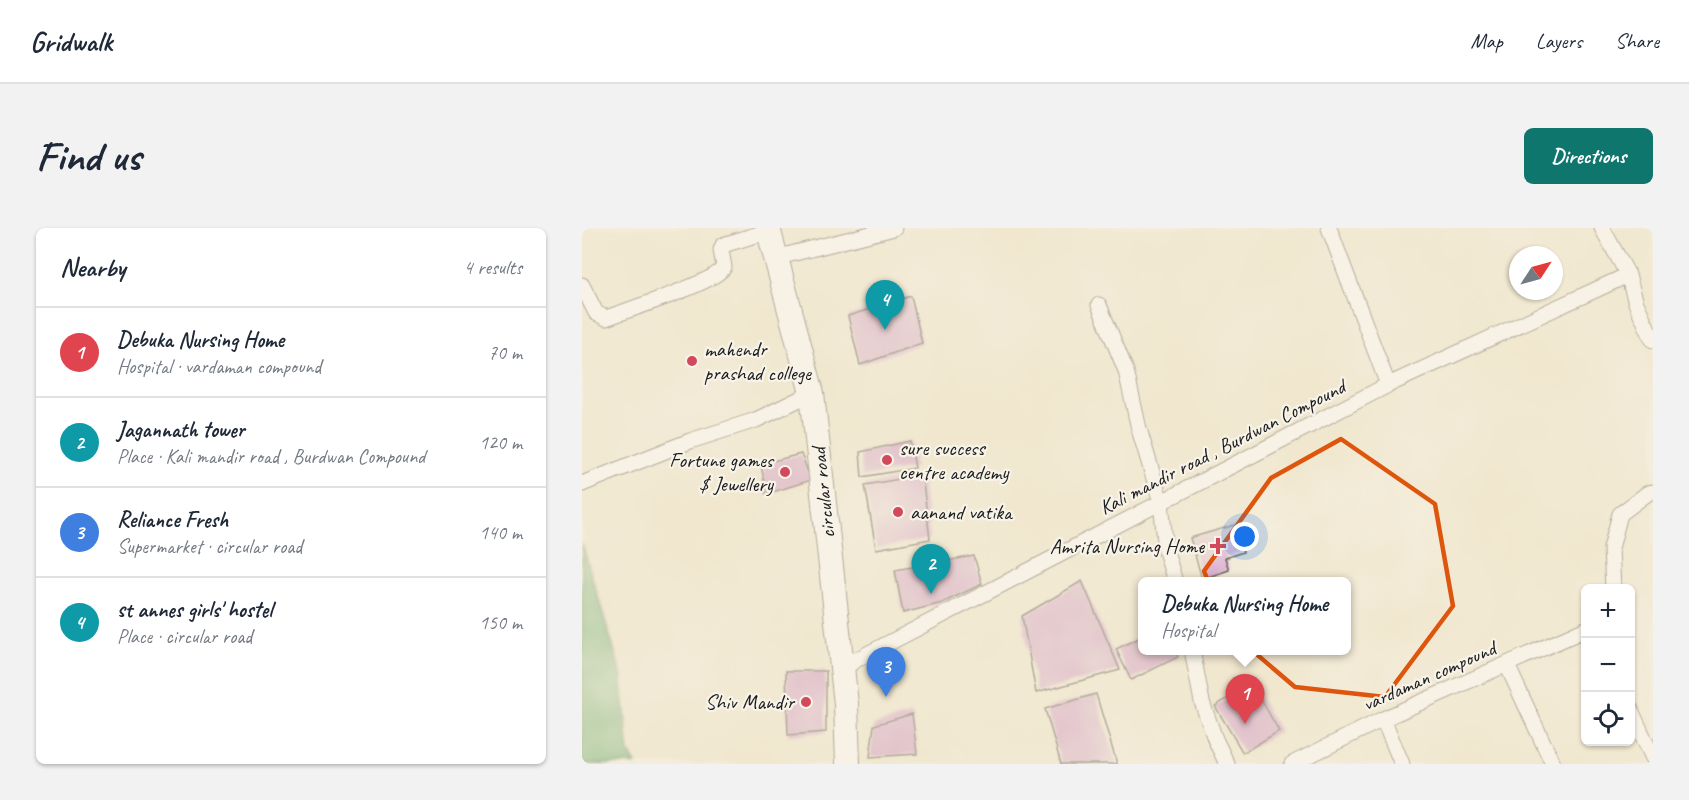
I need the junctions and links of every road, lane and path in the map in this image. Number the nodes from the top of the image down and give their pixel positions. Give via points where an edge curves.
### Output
1 (894, 228) edge
2 (1329, 228) edge
3 (1602, 228) edge
4 (769, 229) edge
5 (775, 258) junction
6 (1628, 275) junction
7 (582, 285) edge
8 (1099, 304) dead end
9 (1653, 340) edge
10 (1388, 385) junction
11 (812, 393) junction
12 (582, 484) edge
13 (1653, 492) edge
14 (1161, 502) junction
15 (1174, 577) edge
16 (1613, 584) edge
17 (1581, 631) edge
18 (1193, 655) edge
19 (1507, 665) junction
20 (842, 671) junction
21 (1383, 719) junction
22 (1635, 719) edge
23 (1653, 758) edge
24 (848, 764) edge
25 (1227, 764) edge
26 (1292, 764) edge
27 (1402, 764) edge
28 (1553, 764) edge

1 - 5 street
2 - 10 street
3 - 6 street
4 - 5 main road, circular road
4 - 7 street via 723,245 724,267 719,273 606,318 596,313
5 - 11 main road, circular road
6 - 9 street
6 - 10 street, Kali mandir road , Burdwan Compound
8 - 14 street via 1126,370
10 - 14 street, Kali mandir road , Burdwan Compound
11 - 12 street via 756,420 690,441
11 - 20 main road, circular road
13 - 16 street via 1620,514 1611,548
14 - 15 street via 1166,551
14 - 20 street, Kali mandir road , Burdwan Compound via 854,661
17 - 19 street, vardaman compound
18 - 25 street via 1202,702
19 - 21 street, vardaman compound
19 - 28 street
20 - 24 main road, circular road
21 - 26 street, vardaman compound
21 - 27 street
22 - 23 street

